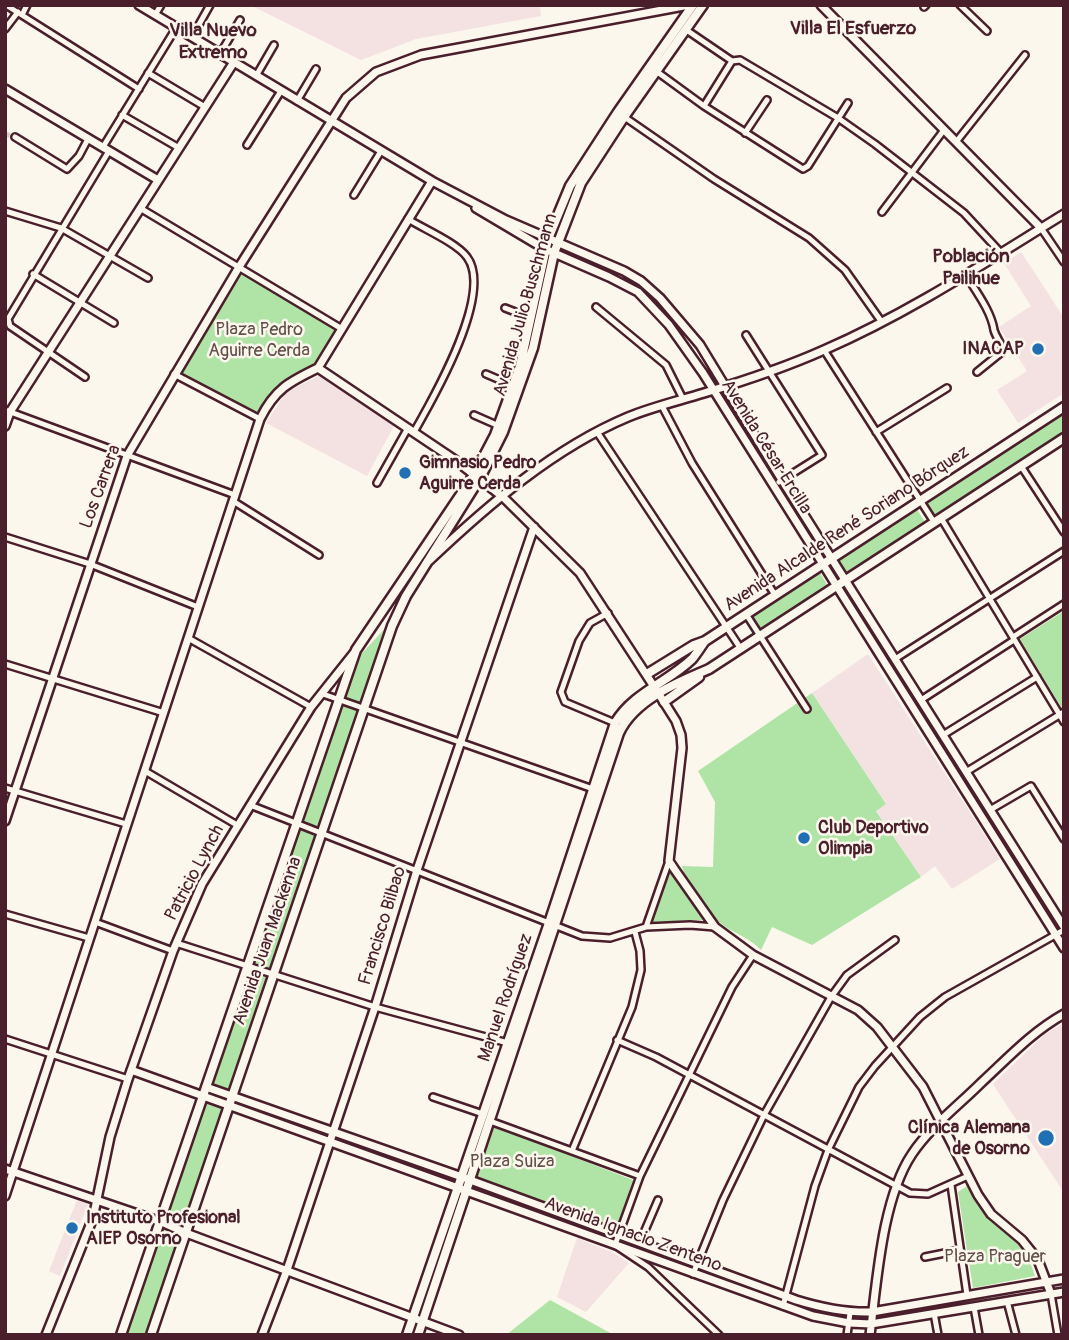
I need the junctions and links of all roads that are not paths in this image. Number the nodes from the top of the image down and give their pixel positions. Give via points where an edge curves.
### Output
1 (6, 5) edge
2 (27, 5) edge
3 (139, 5) edge
4 (161, 5) edge
5 (210, 5) edge
6 (821, 5) edge
7 (960, 5) edge
8 (696, 6) edge
9 (20, 13) junction
10 (155, 15) junction
11 (240, 20) dead end
12 (176, 28) junction
13 (5, 29) edge
14 (685, 29) junction
15 (987, 32) dead end
16 (192, 37) junction
17 (274, 45) dead end
18 (220, 54) junction
19 (1025, 55) dead end
20 (732, 61) junction
21 (234, 62) junction
22 (316, 69) dead end
23 (656, 71) junction
24 (148, 73) junction
25 (256, 76) junction
26 (5, 89) edge
27 (139, 89) junction
28 (281, 91) junction
29 (297, 100) junction
30 (767, 100) dead end
31 (848, 103) dead end
32 (704, 106) junction
33 (205, 107) junction
34 (621, 114) junction
35 (122, 115) junction
36 (838, 118) junction
37 (330, 121) junction
38 (944, 130) junction
39 (745, 132) junction
40 (15, 137) tunnel mouth
41 (89, 139) junction
42 (956, 142) junction
43 (247, 145) dead end
44 (179, 148) junction
45 (106, 149) junction
46 (381, 151) junction
47 (912, 173) junction
48 (158, 180) junction
49 (432, 181) junction
50 (450, 190) junction
51 (354, 195) dead end
52 (140, 208) junction
53 (5, 211) edge
54 (882, 212) dead end
55 (1064, 214) edge
56 (408, 219) junction
57 (61, 228) junction
58 (1041, 228) junction
59 (548, 239) junction
60 (558, 242) junction
61 (545, 249) junction
62 (554, 253) junction
63 (1001, 253) junction
64 (111, 255) junction
65 (1064, 262) edge
66 (606, 263) junction
67 (239, 267) junction
68 (596, 271) junction
69 (33, 274) junction
70 (966, 275) junction
71 (148, 278) dead end
72 (648, 287) junction
73 (638, 292) junction
74 (80, 303) junction
75 (596, 307) dead end
76 (505, 308) dead end
77 (531, 318) junction
78 (881, 321) junction
79 (114, 323) dead end
80 (687, 327) junction
81 (342, 329) junction
82 (746, 335) dead end
83 (677, 336) junction
84 (824, 350) junction
85 (48, 353) junction
86 (318, 368) junction
87 (768, 372) junction
88 (977, 372) dead end
89 (174, 374) junction
90 (486, 374) dead end
91 (85, 377) dead end
92 (514, 386) junction
93 (724, 386) junction
94 (947, 388) dead end
95 (712, 391) junction
96 (683, 399) junction
97 (662, 406) junction
98 (1064, 407) edge
99 (8, 411) edge
100 (474, 415) dead end
101 (260, 419) junction
102 (5, 426) edge
103 (499, 426) junction
104 (411, 430) junction
105 (597, 432) junction
106 (876, 432) junction
107 (1064, 438) edge
108 (127, 456) junction
109 (1021, 466) junction
110 (478, 476) junction
111 (782, 480) junction
112 (377, 483) dead end
113 (772, 486) junction
114 (503, 497) junction
115 (234, 498) junction
116 (920, 500) junction
117 (938, 520) junction
118 (534, 527) junction
119 (1064, 532) edge
120 (5, 537) edge
121 (1064, 551) edge
122 (319, 555) dead end
123 (831, 558) junction
124 (427, 563) junction
125 (90, 564) junction
126 (821, 565) junction
127 (845, 580) junction
128 (835, 587) junction
129 (775, 595) junction
130 (990, 599) junction
131 (1064, 604) edge
132 (198, 607) junction
133 (608, 613) junction
134 (746, 614) junction
135 (726, 627) junction
136 (759, 636) junction
137 (188, 638) junction
138 (1014, 639) junction
139 (705, 641) junction
140 (741, 649) junction
141 (356, 650) junction
142 (895, 659) junction
143 (5, 664) edge
144 (647, 674) junction
145 (1037, 677) junction
146 (51, 679) junction
147 (653, 685) junction
148 (323, 694) junction
149 (662, 698) junction
150 (339, 699) junction
151 (920, 700) junction
152 (312, 707) junction
153 (364, 708) junction
154 (807, 709) dead end
155 (164, 713) junction
156 (1062, 713) edge
157 (1064, 722) edge
158 (615, 723) junction
159 (943, 735) junction
160 (461, 742) junction
161 (145, 771) junction
162 (966, 772) junction
163 (5, 788) edge
164 (593, 789) junction
165 (15, 791) junction
166 (250, 805) junction
167 (990, 810) junction
168 (5, 821) edge
169 (297, 823) junction
170 (126, 824) junction
171 (237, 825) junction
172 (322, 832) junction
173 (1064, 839) edge
174 (669, 861) junction
175 (417, 870) junction
176 (5, 914) edge
177 (95, 922) junction
178 (552, 924) junction
179 (646, 927) junction
180 (715, 927) junction
181 (1064, 928) edge
182 (635, 932) junction
183 (1055, 934) junction
184 (89, 938) junction
185 (895, 940) dead end
186 (175, 947) junction
187 (1064, 948) edge
188 (752, 955) junction
189 (246, 967) junction
190 (273, 976) junction
191 (831, 997) junction
192 (375, 1007) junction
193 (1064, 1014) edge
194 (5, 1038) edge
195 (617, 1040) junction
196 (508, 1043) junction
197 (893, 1046) junction
198 (52, 1053) junction
199 (131, 1070) junction
200 (690, 1076) junction
201 (128, 1079) junction
202 (205, 1091) junction
203 (433, 1097) dead end
204 (231, 1100) junction
205 (764, 1115) junction
206 (487, 1117) junction
207 (941, 1121) junction
208 (332, 1132) junction
209 (329, 1141) junction
210 (828, 1150) junction
211 (572, 1151) junction
212 (5, 1169) edge
213 (15, 1172) junction
214 (640, 1176) junction
215 (968, 1176) junction
216 (466, 1178) junction
217 (895, 1185) junction
218 (951, 1185) junction
219 (462, 1189) junction
220 (5, 1196) edge
221 (657, 1199) dead end
222 (98, 1200) junction
223 (160, 1221) junction
224 (186, 1233) junction
225 (618, 1234) junction
226 (640, 1242) junction
227 (615, 1245) junction
228 (960, 1250) junction
229 (925, 1257) dead end
230 (656, 1260) junction
231 (697, 1263) junction
232 (648, 1266) junction
233 (286, 1270) junction
234 (693, 1274) junction
235 (1064, 1279) edge
236 (1047, 1282) junction
237 (1064, 1292) edge
238 (1051, 1294) junction
239 (786, 1296) junction
240 (967, 1296) junction
241 (1007, 1301) junction
242 (783, 1306) junction
243 (974, 1307) junction
244 (850, 1312) junction
245 (872, 1312) junction
246 (934, 1313) junction
247 (413, 1318) junction
248 (423, 1321) junction
249 (849, 1323) junction
250 (871, 1324) junction
251 (46, 1335) edge
252 (121, 1335) edge
253 (151, 1335) edge
254 (262, 1335) edge
255 (408, 1335) edge
256 (418, 1335) edge
257 (459, 1335) edge
258 (719, 1335) edge
259 (847, 1335) edge
260 (870, 1335) edge
261 (938, 1335) edge
262 (979, 1335) edge
263 (1016, 1335) edge
264 (1058, 1335) edge

1 - 9 street
2 - 9 street
3 - 10 street, Avenida César Ercilla
4 - 10 street
5 - 16 street
6 - 38 street
7 - 15 street
8 - 14 main road, Avenida Julio Buschmann
8 - 34 main road, Avenida Julio Buschmann
8 - 37 street, Los Carrera via 421,55 376,72 345,99
9 - 13 street
9 - 27 street
10 - 12 street, Avenida César Ercilla
11 - 18 street
12 - 16 street, Avenida César Ercilla
12 - 24 street
14 - 20 street
14 - 23 main road, Avenida Julio Buschmann
16 - 18 street, Avenida César Ercilla
17 - 25 street
18 - 21 street, Avenida César Ercilla
19 - 42 street
20 - 32 street
20 - 36 street via 740,60
21 - 25 street, Avenida César Ercilla
21 - 33 street
22 - 29 street
23 - 32 street
23 - 34 main road, Avenida Julio Buschmann
24 - 27 street
24 - 33 street
25 - 28 street, Avenida César Ercilla
26 - 41 street
27 - 35 street
28 - 29 street, Avenida César Ercilla
28 - 43 street
29 - 37 street, Avenida César Ercilla
30 - 39 street
31 - 36 street
32 - 39 street
33 - 44 street
34 - 59 main road, Avenida Julio Buschmann via 570,186
34 - 60 main road, Avenida Julio Buschmann via 581,183
34 - 78 street via 809,238 845,270
35 - 44 street
35 - 45 street
36 - 39 street via 803,169
36 - 47 street
37 - 46 street, Avenida César Ercilla
37 - 67 street, Los Carrera
38 - 42 street
38 - 47 street
40 - 41 street via 67,169
41 - 45 street
42 - 58 street
44 - 48 street
45 - 48 street
45 - 57 street
46 - 49 street, Avenida César Ercilla
46 - 51 street
47 - 54 street
47 - 63 street via 964,213
48 - 52 street
49 - 50 street, Avenida César Ercilla
49 - 56 street
50 - 59 street, Avenida César Ercilla
50 - 61 street, Avenida César Ercilla
52 - 64 street
52 - 67 street
53 - 57 street
55 - 58 street, Avenida Juan Mackenna
56 - 81 street
56 - 104 street via 463,252 476,283 440,386
57 - 64 street
57 - 69 street
58 - 63 street, Avenida Juan Mackenna
58 - 65 street
59 - 60 street, Avenida César Ercilla
59 - 61 main road, Avenida Julio Buschmann
60 - 62 main road, Avenida Julio Buschmann
60 - 66 street, Avenida César Ercilla
61 - 62 street, Avenida César Ercilla
61 - 77 main road, Avenida Julio Buschmann
62 - 68 street, Avenida César Ercilla
62 - 110 main road, Avenida Julio Buschmann via 526,370 507,423
63 - 70 street, Avenida Juan Mackenna
64 - 71 street
64 - 74 street
66 - 68 street
66 - 72 street, Avenida César Ercilla
67 - 81 street
67 - 89 street, Los Carrera
68 - 73 street, Avenida César Ercilla
69 - 74 street
69 - 85 street via 8,319 10,326
70 - 78 street, Avenida Juan Mackenna
70 - 88 street via 994,322 1003,351
72 - 73 street
72 - 80 street, Avenida César Ercilla
73 - 83 street, Avenida César Ercilla
74 - 79 street
74 - 85 street
75 - 96 street via 666,365
76 - 77 street
77 - 92 main road, Avenida Julio Buschmann
78 - 84 street, Avenida Juan Mackenna
80 - 83 street via 678,330
80 - 93 street, Avenida César Ercilla
81 - 86 street
82 - 87 street
83 - 95 street, Avenida César Ercilla
84 - 87 street, Avenida Juan Mackenna
84 - 106 street
85 - 91 street
85 - 99 street
86 - 101 street via 277,391
86 - 104 street
87 - 93 street, Avenida Juan Mackenna
87 - 111 street via 822,455
89 - 101 street
89 - 108 street, Los Carrera
90 - 92 street
92 - 103 main road, Avenida Julio Buschmann
93 - 95 street, Avenida Juan Mackenna
93 - 111 street, Avenida César Ercilla
94 - 106 street
95 - 96 street, Avenida Juan Mackenna
95 - 113 street, Avenida César Ercilla
96 - 97 street, Avenida Juan Mackenna
97 - 105 street, Avenida Juan Mackenna
97 - 129 street via 692,463
98 - 116 main road, Avenida Alcalde René Soriano Bórquez
99 - 102 street
99 - 108 street
100 - 103 street
101 - 115 street
103 - 110 main road, Avenida Julio Buschmann
104 - 110 street
104 - 112 street
105 - 114 street, Avenida Juan Mackenna
105 - 135 street
106 - 116 street
107 - 109 main road
108 - 115 street
108 - 125 street, Los Carrera
109 - 117 main road
109 - 119 street
110 - 114 street
110 - 124 main road, Avenida Juan Mackenna
110 - 141 main road, Patricio Lynch
111 - 113 street
111 - 123 street, Avenida César Ercilla
113 - 126 street, Avenida César Ercilla
114 - 118 street
114 - 124 street, Avenida Juan Mackenna
115 - 122 street
115 - 132 street
116 - 117 street
116 - 123 main road, Avenida Alcalde René Soriano Bórquez
117 - 127 main road
117 - 130 street
118 - 133 street via 580,573
118 - 160 street, Francisco Bilbao
120 - 125 street
121 - 130 street
123 - 126 main road, Avenida Alcalde René Soriano Bórquez
123 - 127 street, Avenida César Ercilla
124 - 153 main road, Avenida Juan Mackenna via 392,626
125 - 132 street
125 - 146 street, Los Carrera
126 - 128 street, Avenida César Ercilla
126 - 129 main road, Avenida Alcalde René Soriano Bórquez
127 - 128 main road
127 - 142 street, Avenida César Ercilla
128 - 136 main road
128 - 183 street, Avenida César Ercilla
129 - 134 main road, Avenida Alcalde René Soriano Bórquez
130 - 138 street
130 - 142 street
131 - 138 street
132 - 137 street
133 - 144 street
133 - 158 street via 590,623 579,641 561,692 565,702
134 - 135 main road, Avenida Alcalde René Soriano Bórquez
134 - 136 street
135 - 139 main road, Avenida Alcalde René Soriano Bórquez
135 - 140 street
136 - 140 main road
136 - 154 street
137 - 152 street
137 - 155 street
138 - 145 street
138 - 151 street
139 - 144 main road
139 - 147 main road, Avenida Alcalde René Soriano Bórquez via 692,659
140 - 149 main road, Manuel Rodríguez
141 - 148 street, Patricio Lynch
141 - 150 main road, Avenida Juan Mackenna
142 - 151 street, Avenida César Ercilla
143 - 146 street
144 - 147 street
145 - 156 street
145 - 159 street
146 - 155 street
146 - 165 street, Los Carrera
147 - 149 street
147 - 158 main road, Manuel Rodríguez via 624,709
148 - 150 street
148 - 152 street, Patricio Lynch
149 - 174 street via 678,728 682,748
149 - 178 main road, Manuel Rodríguez via 631,713 621,728
150 - 153 street
150 - 169 main road, Avenida Juan Mackenna
151 - 159 street, Avenida César Ercilla
152 - 166 street, Patricio Lynch
153 - 160 street
153 - 172 main road, Avenida Juan Mackenna
155 - 161 street
156 - 157 street
156 - 162 street
158 - 164 main road, Manuel Rodríguez
159 - 162 street, Avenida César Ercilla
160 - 164 street
160 - 175 street, Francisco Bilbao
161 - 170 street
161 - 171 street
162 - 167 street, Avenida César Ercilla
163 - 165 street
164 - 178 main road, Manuel Rodríguez
165 - 168 street, Los Carrera
165 - 170 street
166 - 169 street
166 - 171 street, Patricio Lynch
167 - 173 street via 1031,786
167 - 181 street, Avenida César Ercilla
169 - 172 street
169 - 189 main road, Avenida Juan Mackenna
170 - 177 street
171 - 186 street, Patricio Lynch via 202,884
172 - 175 street
172 - 190 main road, Avenida Juan Mackenna
174 - 179 street
174 - 180 street
175 - 178 street
175 - 192 street, Francisco Bilbao
176 - 184 street
177 - 184 street
177 - 186 street
178 - 182 street via 596,938
178 - 196 main road, Manuel Rodríguez
178 - 206 main road, Manuel Rodríguez
179 - 180 street
179 - 182 street
180 - 188 street
181 - 183 street
182 - 195 street via 641,970
183 - 187 street, Avenida César Ercilla
183 - 197 street via 945,997
184 - 198 street
185 - 191 street via 847,975
186 - 189 street
186 - 199 street, Patricio Lynch
188 - 191 street
188 - 200 street
189 - 190 street
189 - 202 main road, Avenida Juan Mackenna
190 - 192 street
190 - 204 main road, Avenida Juan Mackenna
191 - 197 street via 858,1010
191 - 205 street
192 - 196 street
192 - 208 street, Francisco Bilbao
193 - 207 street via 1039,1028
194 - 198 street
195 - 200 street
195 - 211 street
196 - 206 main road, Manuel Rodríguez
197 - 207 street
197 - 210 street via 859,1087
198 - 201 street
198 - 213 street
199 - 201 street, Patricio Lynch
199 - 202 street, Avenida Ignacio Zenteno
200 - 205 street
200 - 214 street
201 - 222 street, Patricio Lynch via 110,1137
202 - 204 street, Avenida Ignacio Zenteno
202 - 223 main road, Avenida Juan Mackenna
203 - 206 street
204 - 208 street, Avenida Ignacio Zenteno
204 - 209 street, Avenida Ignacio Zenteno
204 - 224 main road, Avenida Juan Mackenna
205 - 210 street
205 - 231 street
206 - 211 street
206 - 216 main road, Manuel Rodríguez
207 - 215 street
207 - 217 street via 913,1153
208 - 209 street, Francisco Bilbao
208 - 216 street, Avenida Ignacio Zenteno
209 - 219 street, Avenida Ignacio Zenteno
209 - 233 street, Francisco Bilbao
210 - 217 street
210 - 239 street
211 - 214 street
212 - 213 street
213 - 220 street
213 - 222 street
214 - 225 street
215 - 218 street
215 - 236 street via 991,1213 1023,1240 1038,1260
216 - 219 main road, Manuel Rodríguez
216 - 225 street, Avenida Ignacio Zenteno
217 - 218 street via 920,1195
217 - 245 street
218 - 228 street
219 - 227 street, Avenida Ignacio Zenteno
219 - 247 main road, Manuel Rodríguez
219 - 248 main road, Manuel Rodríguez
221 - 226 street
222 - 223 street
222 - 251 street, Patricio Lynch
223 - 224 street
223 - 252 main road, Avenida Juan Mackenna
224 - 233 street
224 - 253 main road, Avenida Juan Mackenna
225 - 226 street, Avenida Ignacio Zenteno
225 - 227 street
226 - 231 street, Avenida Ignacio Zenteno
227 - 230 street, Avenida Ignacio Zenteno
227 - 232 street
228 - 229 street
228 - 240 street
230 - 232 street via 650,1260
230 - 234 street, Avenida Ignacio Zenteno
231 - 234 street
231 - 239 street, Avenida Ignacio Zenteno
232 - 258 street
233 - 247 street
233 - 254 street, Francisco Bilbao
234 - 242 street, Avenida Ignacio Zenteno
235 - 236 street, Avenida Ignacio Zenteno
236 - 238 street
236 - 240 street, Avenida Ignacio Zenteno
237 - 238 street, Avenida Ignacio Zenteno
238 - 241 street, Avenida Ignacio Zenteno
238 - 264 street
239 - 242 street
239 - 244 street, Avenida Ignacio Zenteno
240 - 245 street, Avenida Ignacio Zenteno
241 - 243 street, Avenida Ignacio Zenteno
241 - 263 street
242 - 249 street, Avenida Ignacio Zenteno
243 - 246 street, Avenida Ignacio Zenteno
243 - 262 street
244 - 245 street, Avenida Ignacio Zenteno
244 - 249 street
245 - 250 street
246 - 250 street, Avenida Ignacio Zenteno
246 - 261 street
247 - 248 street
247 - 255 main road, Manuel Rodríguez
248 - 256 main road, Manuel Rodríguez
248 - 257 street
249 - 250 street, Avenida Ignacio Zenteno
249 - 259 street
250 - 260 street

